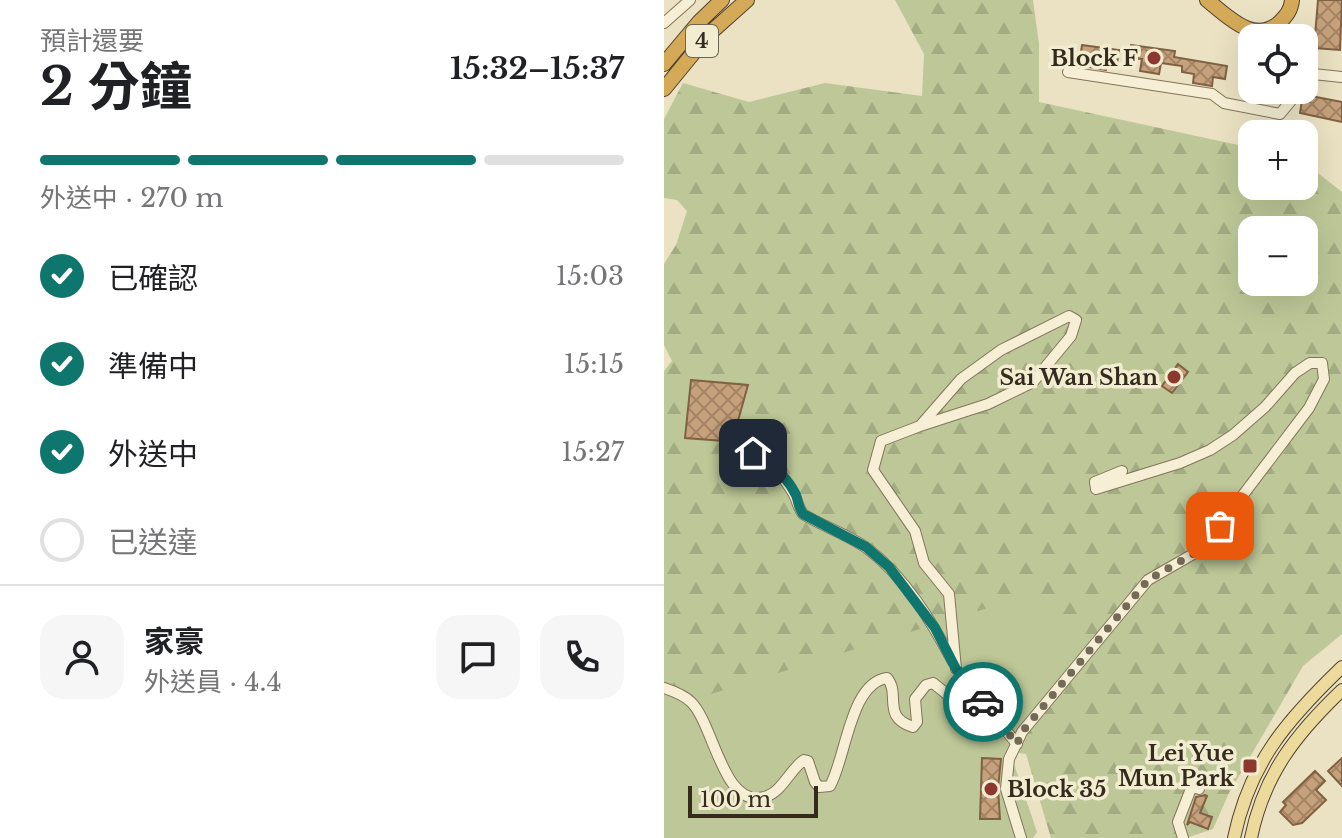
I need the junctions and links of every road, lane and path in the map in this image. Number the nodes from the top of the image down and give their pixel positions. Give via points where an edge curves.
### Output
1 (690, 0) edge
2 (722, 0) edge
3 (747, 0) edge
4 (1207, 0) edge
5 (1292, 0) edge
6 (664, 23) edge
7 (664, 64) edge
8 (1068, 72) dead end
9 (1318, 75) edge
10 (1342, 77) edge
11 (664, 89) edge
12 (1288, 104) edge
13 (920, 426) junction
14 (732, 442) dead end
15 (1122, 471) dead end
16 (1342, 667) edge
17 (959, 673) junction
18 (664, 688) edge
19 (1342, 690) edge
20 (1017, 744) junction
21 (1199, 789) dead end
22 (1021, 838) edge
23 (1183, 838) edge
24 (1234, 838) edge
25 (1251, 838) edge

1 - 6 street
2 - 7 highway, 4
3 - 11 highway, 4 via 709,34
4 - 5 highway via 1242,27 1259,31 1275,26 1291,9
8 - 12 street via 1212,94 1224,103 1280,114
9 - 10 street
13 - 13 street via 961,379 1001,350 1069,316 1076,320 1071,336 1033,382 988,404
13 - 17 street via 881,441 873,470 915,531 924,563 949,594
14 - 17 street via 774,465 803,514 866,547 889,567 935,628
15 - 20 street via 1095,482 1096,489 1210,450 1254,416 1295,373 1310,363 1322,363 1324,379 1309,408 1202,549 1148,580
16 - 24 main road via 1272,743 1246,792
17 - 18 street via 960,697 953,699 933,683 926,685 915,699 913,727 893,710 893,686 882,678 871,685 854,712 830,786 819,787 804,760 767,797 756,798 733,787 704,719 691,702
17 - 20 street
19 - 25 main road via 1284,756 1259,802
20 - 22 street via 1009,759 1006,789
21 - 23 street via 1192,786 1178,822

